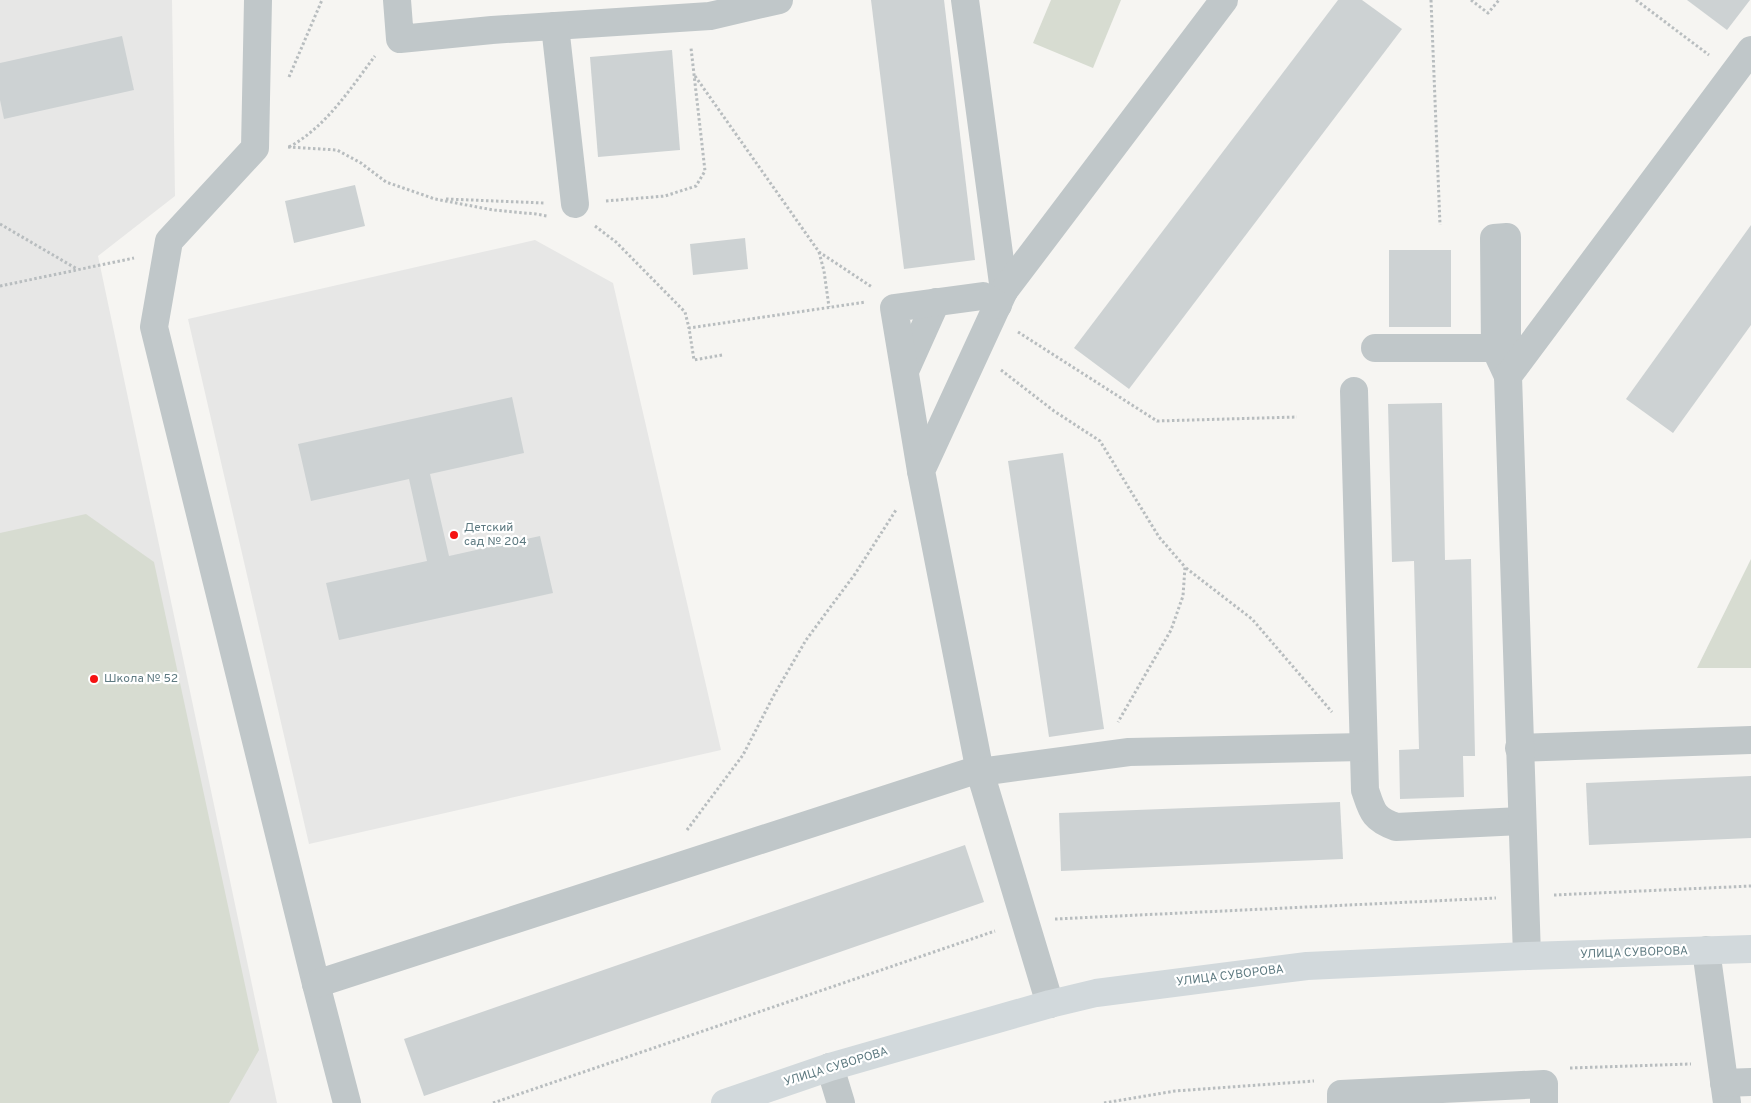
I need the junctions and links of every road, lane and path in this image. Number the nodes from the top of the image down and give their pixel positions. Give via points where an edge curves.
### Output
1 (258, 0) edge
2 (397, 0) edge
3 (779, 0) edge
4 (964, 0) edge
5 (1224, 0) edge
6 (1431, 0) edge
7 (1471, 0) edge
8 (1499, 0) edge
9 (1636, 0) edge
10 (687, 18) junction
11 (555, 26) junction
12 (1751, 50) edge
13 (1712, 58) dead end
14 (694, 76) junction
15 (288, 147) dead end
16 (435, 199) junction
17 (572, 216) junction
18 (0, 224) edge
19 (1440, 225) dead end
20 (168, 252) junction
21 (819, 252) junction
22 (78, 270) junction
23 (0, 286) edge
24 (874, 288) dead end
25 (995, 298) junction
26 (936, 302) junction
27 (829, 307) dead end
28 (737, 321) dead end
29 (689, 328) junction
30 (1013, 338) dead end
31 (1375, 348) dead end
32 (722, 355) dead end
33 (905, 371) junction
34 (1508, 376) junction
35 (995, 377) dead end
36 (1354, 391) dead end
37 (1297, 417) dead end
38 (917, 443) junction
39 (921, 471) junction
40 (895, 501) dead end
41 (1185, 567) junction
42 (1332, 712) dead end
43 (1114, 729) dead end
44 (1751, 740) edge
45 (1363, 747) junction
46 (1519, 748) junction
47 (980, 772) junction
48 (1521, 821) junction
49 (684, 835) dead end
50 (1751, 886) edge
51 (1524, 896) junction
52 (1025, 920) junction
53 (1751, 949) edge
54 (1706, 950) junction
55 (1527, 956) junction
56 (316, 984) junction
57 (1050, 1004) junction
58 (830, 1067) junction
59 (1751, 1082) edge
60 (1725, 1093) edge
61 (348, 1103) edge
62 (493, 1103) edge
63 (725, 1103) edge
64 (841, 1103) edge
65 (1341, 1103) edge
66 (1544, 1103) edge

1 - 20 lane via 256,148 169,241
2 - 11 lane via 400,39
3 - 10 lane
4 - 25 lane
5 - 25 lane
6 - 19 path
7 - 8 path via 1488,14
9 - 13 path
10 - 11 lane
10 - 14 path
11 - 17 lane
12 - 34 lane
14 - 17 path via 705,171 696,186
14 - 21 path
15 - 16 path via 337,150 386,182
16 - 17 path
16 - 17 path via 493,210
17 - 29 path via 597,226 616,242 685,312
18 - 22 path
20 - 22 path
20 - 56 lane via 154,326
21 - 24 path
21 - 27 path
22 - 23 path
25 - 26 lane
25 - 38 lane
25 - 39 lane
26 - 33 lane
26 - 33 lane via 894,308
28 - 29 path
29 - 32 path via 694,360
30 - 37 path via 1016,331 1157,421
31 - 34 lane via 1496,348
33 - 38 lane
34 - 46 lane
35 - 41 path via 999,368 1100,442 1159,537
36 - 45 lane
38 - 39 lane
39 - 47 lane
40 - 49 path via 896,509 855,574 806,640 743,755
41 - 42 path via 1252,619
41 - 43 path via 1183,596 1171,630
44 - 46 lane
45 - 47 lane via 1129,752
45 - 48 lane via 1365,790 1372,812 1383,822 1396,827
46 - 48 lane
47 - 52 lane
47 - 56 lane via 970,772
48 - 51 lane
50 - 51 path
51 - 52 path
51 - 55 lane
52 - 57 lane
52 - 62 path
53 - 54 main road, УЛИЦА СУВОРОВА
54 - 55 main road, УЛИЦА СУВОРОВА
54 - 60 lane
55 - 57 main road, УЛИЦА СУВОРОВА via 1307,966 1096,993
56 - 61 lane
57 - 58 main road, УЛИЦА СУВОРОВА
58 - 63 main road, УЛИЦА СУВОРОВА
58 - 64 lane
59 - 60 lane
65 - 66 lane via 1341,1094 1544,1084

